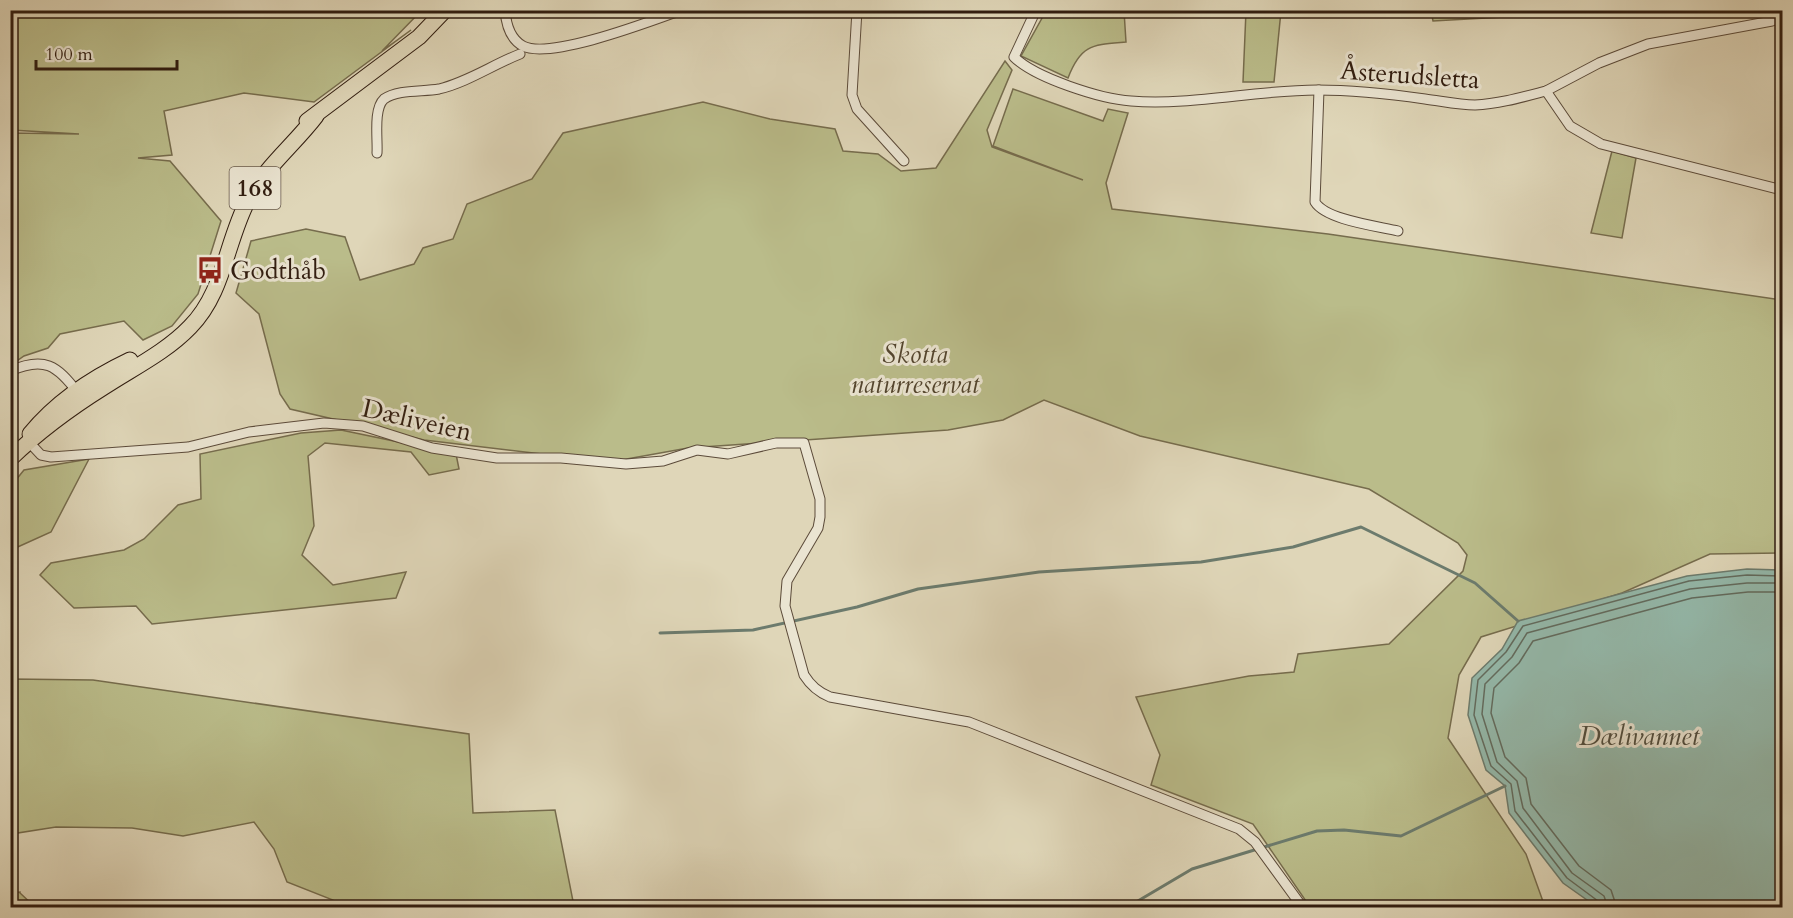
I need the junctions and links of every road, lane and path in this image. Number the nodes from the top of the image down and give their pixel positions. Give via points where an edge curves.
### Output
1 (445, 10) edge
2 (505, 10) edge
3 (682, 10) edge
4 (857, 10) edge
5 (1036, 10) edge
6 (1782, 15) edge
7 (520, 54) dead end
8 (1319, 90) junction
9 (1546, 91) junction
10 (377, 153) dead end
11 (904, 161) dead end
12 (1782, 179) edge
13 (1780, 189) edge
14 (1398, 231) dead end
15 (10, 372) edge
16 (80, 395) junction
17 (21, 448) edge
18 (1303, 908) edge

1 - 16 main road, 168 via 419,37 277,147 246,185 221,254 219,276 199,318 169,344
2 - 3 street via 506,22 517,41 524,47 543,50
4 - 11 street via 852,95 857,109
5 - 8 street, Åsterudsletta via 1014,57 1074,88 1131,102
6 - 9 street, Åsterudsletta via 1772,21 1648,44 1599,63
7 - 10 street via 469,80 384,100 379,108
8 - 9 street, Åsterudsletta via 1474,105
8 - 14 street via 1315,202 1319,209 1337,216
9 - 13 street via 1570,126 1600,144
12 - 13 street
15 - 16 street via 39,362 59,371
16 - 17 main road, 168
17 - 18 street, Dæliveien via 51,457 74,456 188,447 249,432 339,423 363,426 432,448 475,455 626,464 663,460 698,450 728,454 776,443 804,443 820,499 820,516 818,528 787,581 785,606 804,675 814,688 830,697 969,722 1239,829 1255,842

